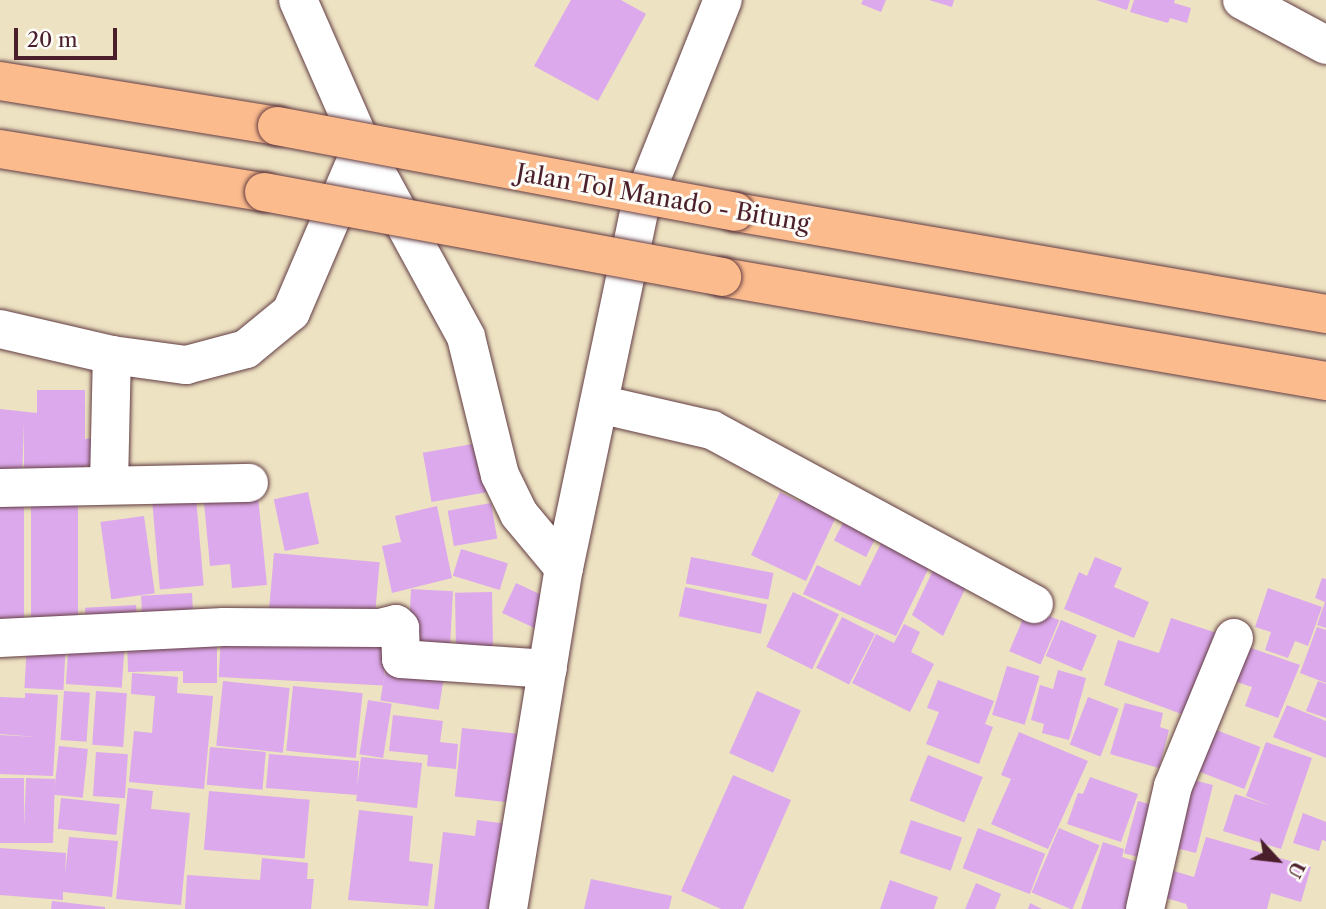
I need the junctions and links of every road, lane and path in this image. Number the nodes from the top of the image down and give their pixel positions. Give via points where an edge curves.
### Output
1 (298, 0) edge
2 (723, 0) edge
3 (1242, 0) edge
4 (1326, 45) edge
5 (0, 81) edge
6 (362, 146) junction
7 (0, 149) edge
8 (1326, 314) edge
9 (0, 329) edge
10 (112, 355) junction
11 (1326, 381) edge
12 (598, 404) junction
13 (249, 482) dead end
14 (109, 484) junction
15 (0, 488) edge
16 (564, 568) junction
17 (1034, 604) dead end
18 (0, 638) edge
19 (1234, 638) dead end
20 (548, 668) junction
21 (508, 909) edge
22 (1145, 909) edge

1 - 6 street
2 - 12 street via 640,207
3 - 4 street
5 - 8 highway, Jalan Tol Manado - Bitung, bridge via 277,126 735,212
6 - 10 street via 291,312 246,349 186,365
6 - 16 street via 466,337 500,475 514,504
7 - 11 highway, bridge
9 - 10 street
10 - 14 street
12 - 16 street
12 - 17 street via 712,430
13 - 14 street
14 - 15 street
16 - 20 street
18 - 20 street via 396,624 401,659
19 - 22 street via 1173,786
20 - 21 street

